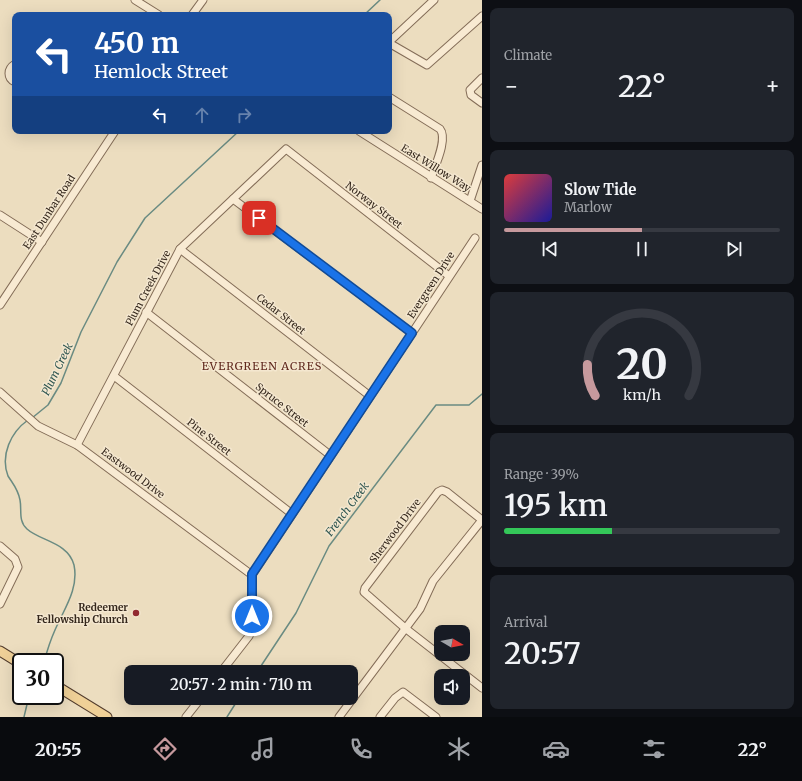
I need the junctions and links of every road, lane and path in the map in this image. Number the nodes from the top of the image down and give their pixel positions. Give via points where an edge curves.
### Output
1 (135, 0) edge
2 (203, 0) edge
3 (434, 0) edge
4 (154, 12) edge
5 (194, 12) edge
6 (482, 16) edge
7 (392, 39) edge
8 (392, 44) edge
9 (12, 66) edge
10 (0, 72) edge
11 (8, 72) junction
12 (482, 78) edge
13 (12, 80) edge
14 (392, 99) edge
15 (482, 103) edge
16 (113, 134) edge
17 (364, 134) edge
18 (286, 149) joint
19 (482, 165) edge
20 (431, 178) junction
21 (233, 199) junction
22 (470, 201) junction
23 (482, 209) edge
24 (0, 215) edge
25 (474, 238) dead end
26 (42, 242) junction
27 (180, 249) junction
28 (449, 276) junction
29 (0, 305) edge
30 (146, 312) junction
31 (412, 333) junction
32 (114, 376) junction
33 (0, 392) edge
34 (370, 396) junction
35 (77, 445) junction
36 (330, 455) junction
37 (292, 514) junction
38 (482, 520) edge
39 (0, 546) edge
40 (252, 574) junction
41 (0, 604) edge
42 (405, 628) junction
43 (0, 651) edge
44 (12, 658) edge
45 (226, 665) edge
46 (482, 687) edge
47 (64, 691) edge
48 (195, 705) edge
49 (341, 716) edge
50 (107, 717) edge
51 (186, 717) edge
52 (380, 717) edge
53 (436, 717) edge

1 - 4 street
2 - 5 street
3 - 7 street
6 - 8 street via 427,65
9 - 11 street
10 - 11 street
11 - 13 street
12 - 15 street via 470,90 471,95
14 - 20 street via 443,132 443,140
16 - 26 street, East Dunbar Road
17 - 20 street, East Willow Way
18 - 21 street, Plum Creek Drive
18 - 28 street, Norway Street
19 - 22 street
20 - 22 street, East Willow Way
21 - 27 street, Plum Creek Drive
21 - 31 street
22 - 23 street, East Willow Way
24 - 26 street
25 - 28 street, Evergreen Drive
26 - 29 street, East Dunbar Road
27 - 30 street, Plum Creek Drive
27 - 34 street, Cedar Street
28 - 31 street, Evergreen Drive
30 - 32 street, Plum Creek Drive
30 - 36 street, Spruce Street
31 - 34 street, Evergreen Drive
32 - 35 street, Plum Creek Drive
32 - 37 street, Pine Street
33 - 35 street, Eastwood Drive via 33,421
34 - 36 street, Evergreen Drive
35 - 40 street, Eastwood Drive
36 - 37 street, Evergreen Drive
37 - 40 street, Evergreen Drive
38 - 42 street via 433,581 420,609
38 - 42 street, Sherwood Drive via 447,492 440,491 367,584 364,592 367,596
39 - 41 street via 15,559 18,567
40 - 45 street via 252,629
42 - 46 street
42 - 49 street
43 - 44 main road
47 - 50 main road
48 - 51 street
52 - 53 street via 403,692

